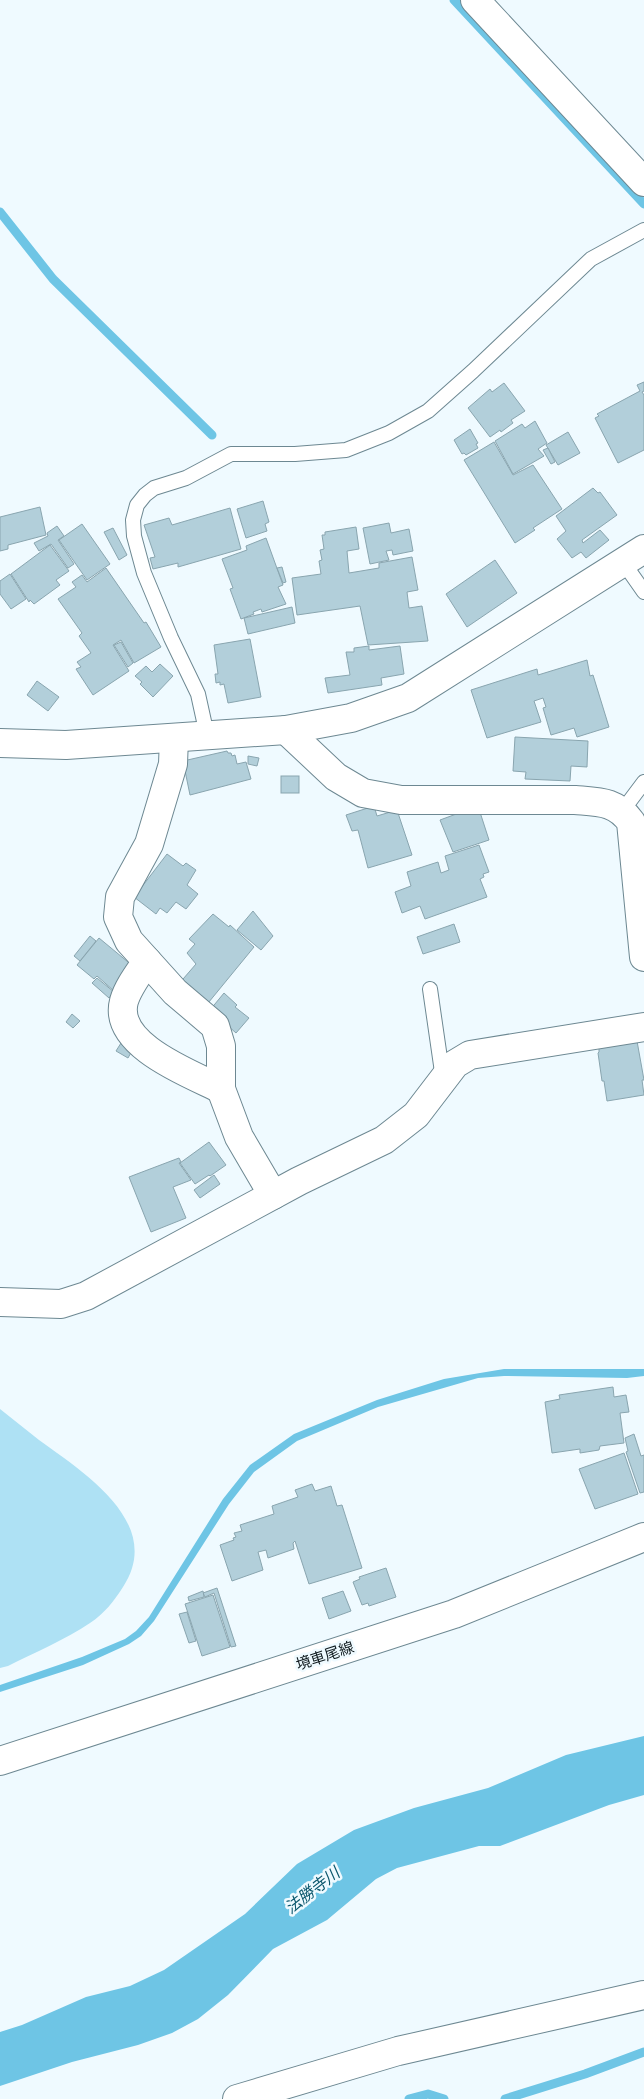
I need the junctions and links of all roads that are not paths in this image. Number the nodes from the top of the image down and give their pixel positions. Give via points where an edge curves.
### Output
1 (475, 0) edge
2 (644, 182) edge
3 (644, 230) edge
4 (638, 572) edge
5 (286, 730) junction
6 (207, 735) junction
7 (174, 738) junction
8 (0, 743) edge
9 (644, 782) edge
10 (623, 810) junction
11 (644, 957) edge
12 (147, 961) junction
13 (430, 989) dead end
14 (644, 1027) edge
15 (443, 1079) junction
16 (221, 1089) junction
17 (274, 1194) junction
18 (0, 1302) edge
19 (644, 1537) edge
20 (0, 1761) edge
21 (644, 1994) edge
22 (237, 2099) edge

1 - 2 street
3 - 6 lane via 591,259 428,410 389,433 346,450 231,454 186,478 145,494 137,505 133,520 134,536 144,573 198,694
4 - 5 street via 408,698 351,718
5 - 6 street
5 - 10 street via 336,777 364,793 401,800 576,800 604,803
6 - 7 street
7 - 8 street via 66,745
7 - 12 street via 173,764 149,844 120,897 118,916 128,941
9 - 10 lane
10 - 11 street via 631,822
12 - 16 street via 175,992 214,1026 221,1046
12 - 16 street via 124,1002 123,1013 128,1028 136,1040 159,1057
13 - 15 lane
14 - 15 street via 470,1055 455,1064
15 - 17 street via 416,1114 384,1140
16 - 17 street via 239,1138
17 - 18 street via 86,1296 61,1304
19 - 20 street, 境車尾線 via 454,1614
21 - 22 street via 398,2051

